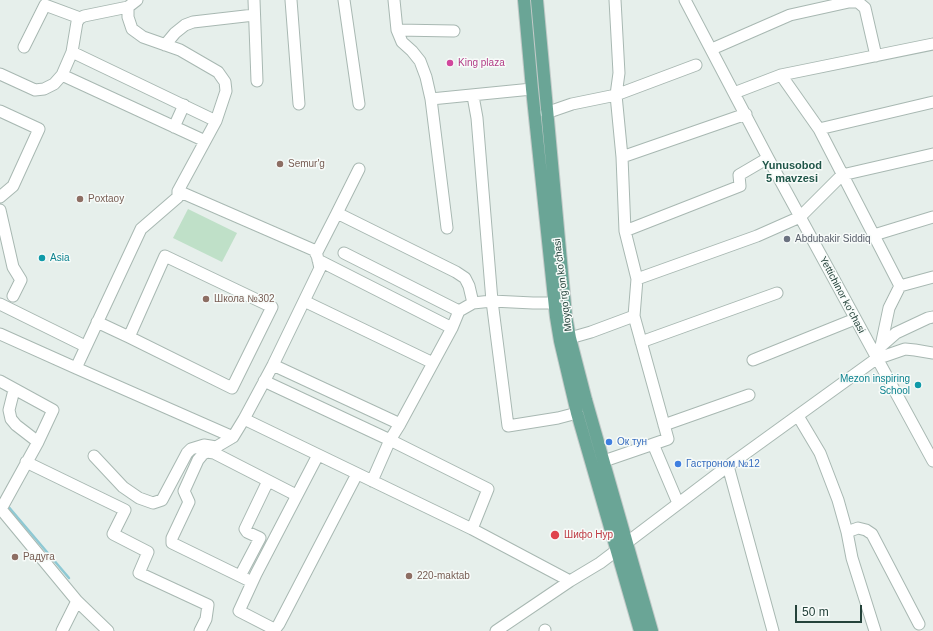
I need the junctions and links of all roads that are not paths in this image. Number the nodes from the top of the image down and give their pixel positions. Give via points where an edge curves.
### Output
1 (137, 0) edge
2 (254, 0) edge
3 (291, 0) edge
4 (344, 0) edge
5 (394, 0) edge
6 (524, 0) edge
7 (536, 0) edge
8 (615, 0) edge
9 (685, 0) edge
10 (861, 1) edge
11 (128, 7) junction
12 (254, 15) junction
13 (80, 18) junction
14 (397, 30) junction
15 (454, 31) dead end
16 (933, 44) edge
17 (165, 45) junction
18 (24, 47) dead end
19 (712, 49) junction
20 (72, 52) junction
21 (876, 56) junction
22 (696, 65) dead end
23 (0, 74) edge
24 (781, 74) junction
25 (62, 75) junction
26 (257, 81) dead end
27 (532, 89) junction
28 (734, 93) junction
29 (616, 95) junction
30 (473, 96) junction
31 (431, 99) junction
32 (933, 102) edge
33 (299, 104) dead end
34 (359, 104) dead end
35 (184, 105) junction
36 (0, 111) edge
37 (546, 113) junction
38 (746, 114) junction
39 (216, 121) junction
40 (174, 127) junction
41 (819, 129) junction
42 (205, 141) junction
43 (933, 154) edge
44 (622, 157) junction
45 (768, 158) junction
46 (359, 169) dead end
47 (842, 175) junction
48 (178, 191) junction
49 (0, 197) edge
50 (0, 210) edge
51 (337, 213) junction
52 (800, 217) junction
53 (933, 217) edge
54 (447, 228) dead end
55 (625, 231) junction
56 (874, 235) junction
57 (344, 253) dead end
58 (317, 257) junction
59 (933, 277) edge
60 (637, 279) junction
61 (900, 286) junction
62 (777, 293) dead end
63 (13, 296) dead end
64 (304, 301) junction
65 (492, 301) junction
66 (473, 303) junction
67 (555, 303) junction
68 (0, 304) edge
69 (459, 311) junction
70 (634, 316) junction
71 (933, 318) edge
72 (855, 319) junction
73 (97, 322) junction
74 (452, 328) junction
75 (0, 334) edge
76 (129, 338) junction
77 (570, 338) junction
78 (641, 342) junction
79 (85, 346) junction
80 (881, 346) junction
81 (931, 350) edge
82 (876, 359) junction
83 (753, 360) dead end
84 (433, 363) junction
85 (273, 364) junction
86 (76, 368) junction
87 (0, 381) edge
88 (264, 381) junction
89 (14, 390) junction
90 (749, 396) dead end
91 (577, 413) junction
92 (798, 416) junction
93 (244, 419) junction
94 (400, 424) junction
95 (664, 425) junction
96 (233, 436) junction
97 (390, 440) junction
98 (38, 442) junction
99 (653, 444) junction
100 (215, 450) junction
101 (318, 455) junction
102 (94, 456) dead end
103 (604, 461) junction
104 (933, 461) edge
105 (26, 462) junction
106 (728, 466) junction
107 (357, 474) junction
108 (268, 481) junction
109 (372, 481) junction
110 (296, 495) junction
111 (678, 503) junction
112 (1, 509) edge
113 (472, 529) junction
114 (847, 532) junction
115 (260, 538) junction
116 (627, 542) junction
117 (271, 544) junction
118 (617, 550) junction
119 (240, 576) junction
120 (570, 581) junction
121 (252, 582) junction
122 (77, 601) junction
123 (919, 624) dead end
124 (62, 631) edge
125 (108, 631) edge
126 (200, 631) edge
127 (496, 631) edge
128 (640, 631) edge
129 (652, 631) edge
130 (773, 631) edge
131 (875, 631) edge

1 - 11 street
2 - 12 street
3 - 33 street
4 - 34 street
5 - 14 street
6 - 27 main road, Moyqoʻrgʻon koʻchasi
7 - 37 main road, Moyqoʻrgʻon koʻchasi
8 - 29 street via 619,73
9 - 19 street, Yettichinor ko‘chasi
10 - 19 street via 790,15
10 - 21 street via 865,8
11 - 13 street
11 - 17 street via 132,29 143,37
12 - 17 street via 193,22 175,33
12 - 26 street
13 - 18 street via 45,5
13 - 20 street via 77,22
14 - 15 street
14 - 31 street via 402,42 420,61
16 - 21 street
17 - 39 street via 180,50 218,72 225,82 226,91
19 - 28 street, Yettichinor ko‘chasi
20 - 25 street
20 - 35 street
21 - 24 street
22 - 29 street
23 - 25 street via 35,90 54,84
24 - 28 street
24 - 41 street
25 - 40 street
27 - 30 street
27 - 67 main road, Moyqoʻrgʻon koʻchasi
28 - 38 street, Yettichinor ko‘chasi
29 - 37 street via 572,104
29 - 44 street
30 - 31 street
30 - 65 street via 478,118
31 - 54 street
32 - 41 street
35 - 39 street
35 - 40 street
36 - 49 street via 39,129 13,186
37 - 77 main road, Moyqoʻrgʻon koʻchasi via 563,294
38 - 44 street
38 - 45 street, Yettichinor ko‘chasi
39 - 42 street
40 - 42 street
41 - 47 street
42 - 48 street
43 - 47 street
44 - 55 street
45 - 52 street, Yettichinor ko‘chasi
45 - 55 street via 739,175 740,186
46 - 51 street
47 - 52 street
47 - 56 street
48 - 58 street via 316,251
48 - 73 street via 178,197 141,229
50 - 63 street via 12,267 21,280
51 - 58 street
51 - 66 street via 456,272 465,278
52 - 60 street via 757,236
52 - 72 street, Yettichinor ko‘chasi
53 - 56 street
55 - 60 street
56 - 61 street
57 - 69 street
58 - 64 street via 320,268
58 - 74 street
59 - 61 street
60 - 70 street
61 - 80 street via 889,308
62 - 78 street
64 - 84 street
64 - 85 street
65 - 66 street
65 - 67 street
65 - 91 street via 508,426
66 - 69 street
67 - 91 main road, Moyqoʻrgʻon koʻchasi via 560,341
68 - 79 street
69 - 74 street
70 - 77 street
70 - 78 street
71 - 80 street via 896,333
72 - 82 street, Yettichinor ko‘chasi
72 - 83 street
73 - 76 street
73 - 79 street
74 - 84 street
75 - 86 street
76 - 76 street via 232,388 272,307 165,256
77 - 103 main road, Moyqoʻrgʻon koʻchasi
78 - 95 street
79 - 86 street
80 - 82 street
81 - 82 street via 905,350
82 - 92 street
82 - 104 street, Yettichinor ko‘chasi
84 - 94 street
85 - 88 street
85 - 94 street
86 - 96 street
87 - 89 street
88 - 93 street
88 - 97 street
89 - 98 street via 9,410 11,419
89 - 98 street via 53,410
90 - 95 street
91 - 118 main road, Moyqoʻrgʻon koʻchasi
92 - 106 street
92 - 114 street via 820,453
93 - 96 street
93 - 101 street
94 - 97 street
95 - 99 street via 668,439
96 - 100 street
97 - 109 street
97 - 113 street via 488,489
98 - 105 street
99 - 103 street
99 - 111 street
100 - 102 street via 204,445 191,449 162,500 154,503 139,498 123,487
100 - 108 street
100 - 119 street via 203,454 198,460 184,491 189,502 172,543
101 - 107 street
101 - 110 street
103 - 116 main road, Moyqoʻrgʻon koʻchasi
105 - 112 street
105 - 126 street via 124,510 113,534 148,552 139,573 208,605 206,619
106 - 111 street
106 - 130 street
107 - 109 street
107 - 121 street via 276,628 239,611
108 - 110 street
108 - 115 street via 245,529
109 - 113 street
110 - 117 street
111 - 116 street
112 - 122 street
113 - 120 street
114 - 123 street via 858,528 872,534
114 - 131 street via 852,558
115 - 117 street
115 - 119 street
116 - 118 street
116 - 129 main road, Moyqoʻrgʻon koʻchasi
117 - 121 street
118 - 120 street
118 - 128 main road, Moyqoʻrgʻon koʻchasi
119 - 121 street
120 - 127 street
122 - 124 street
122 - 125 street

